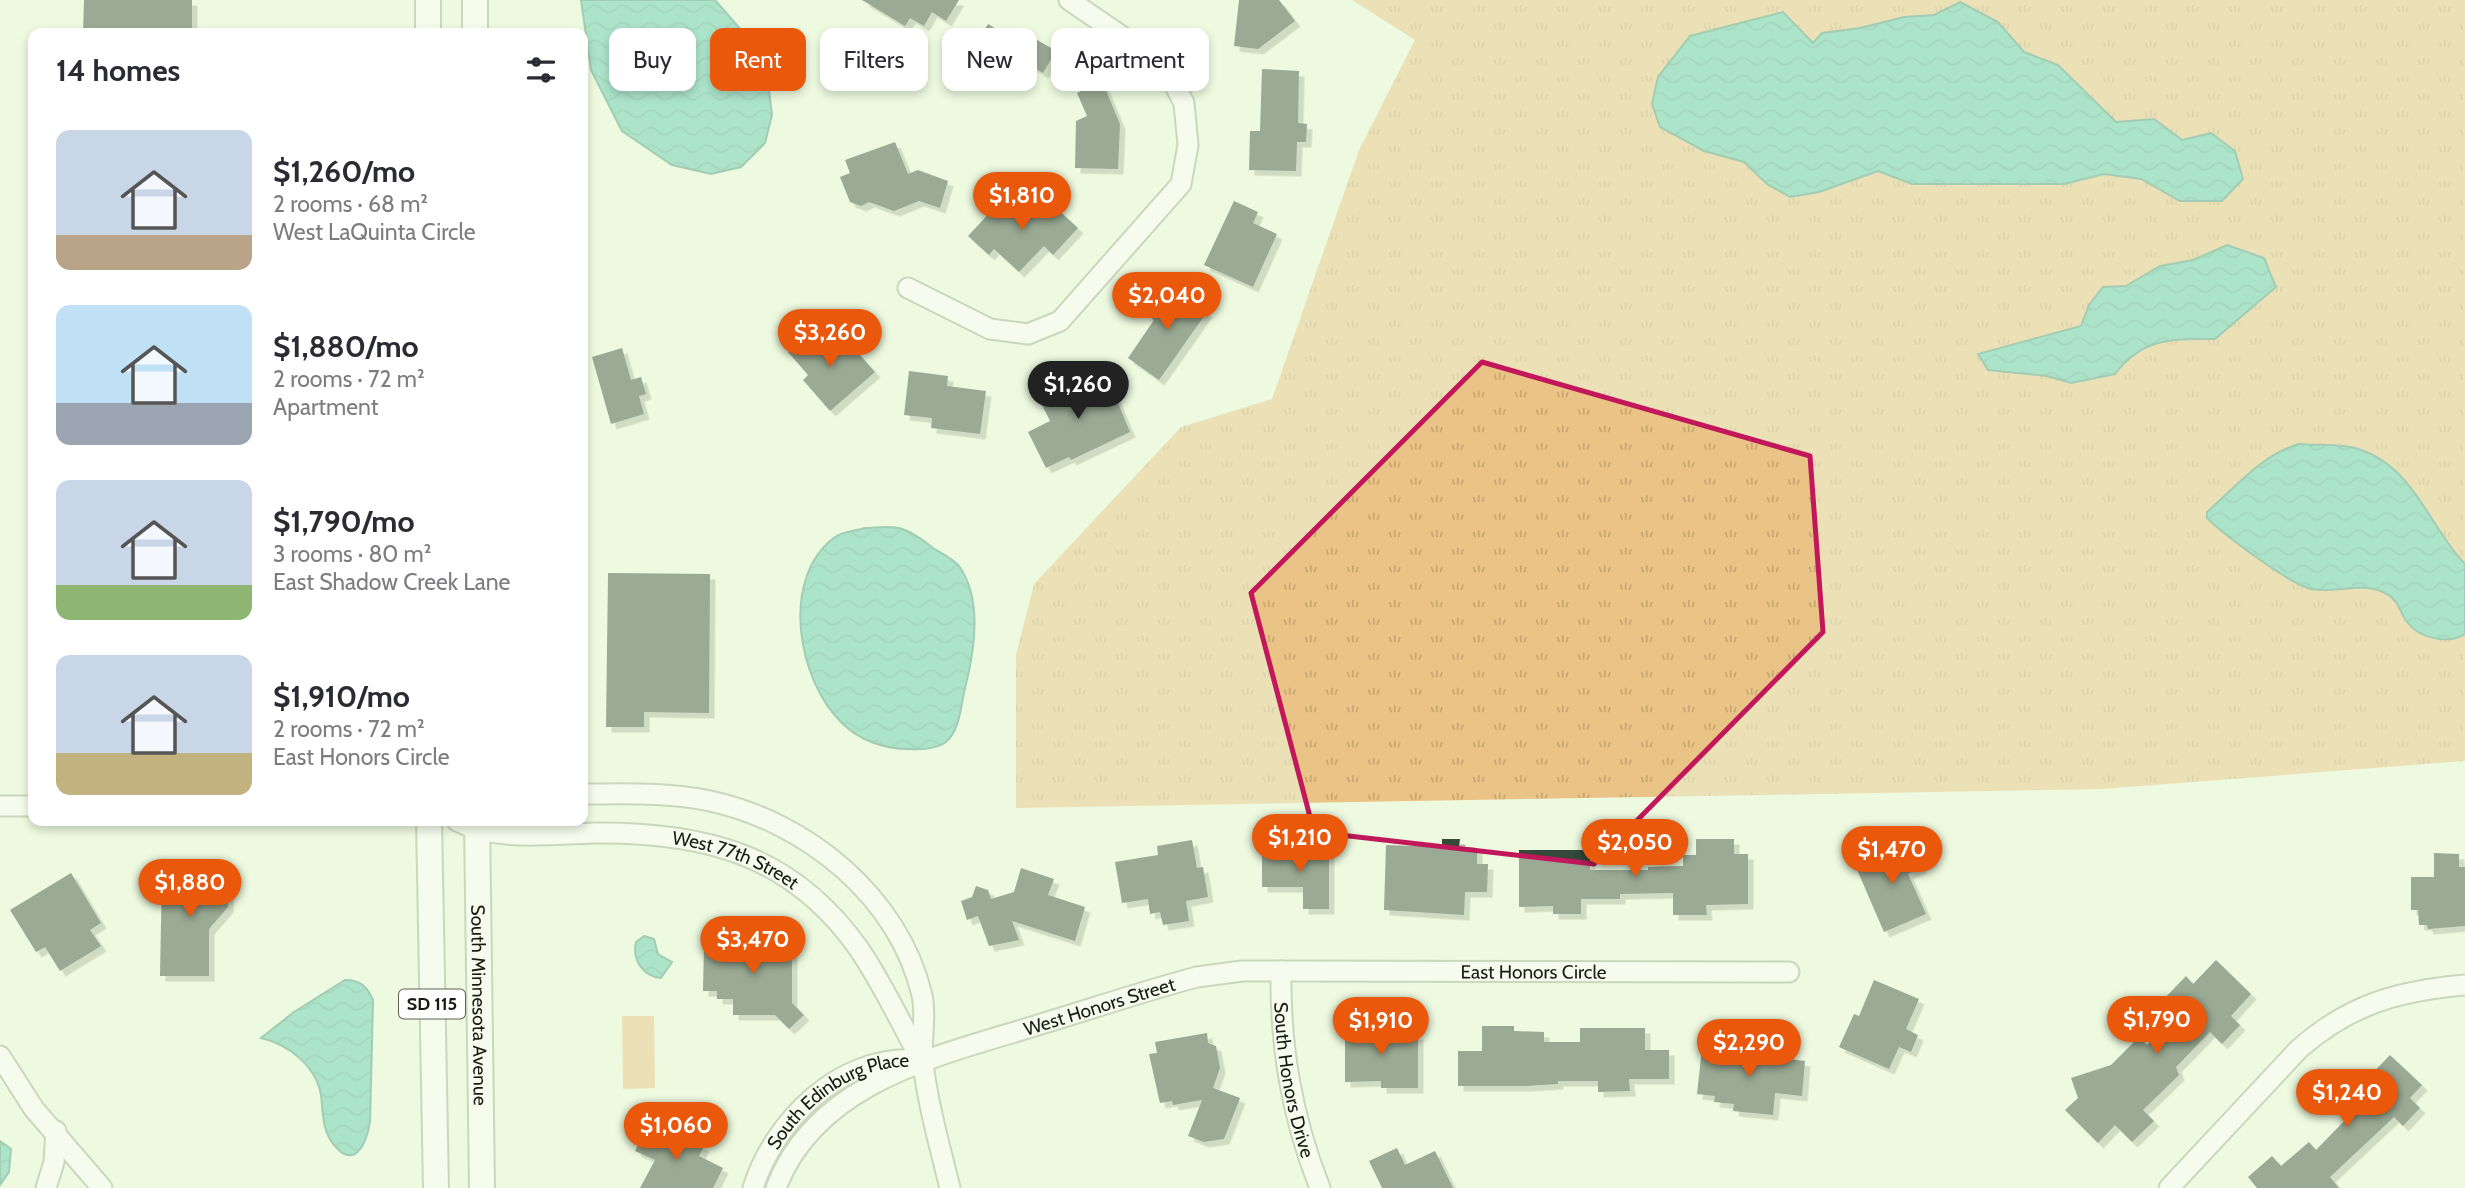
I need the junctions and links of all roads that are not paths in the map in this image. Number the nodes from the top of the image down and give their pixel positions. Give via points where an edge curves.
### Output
1 (428, 0) edge
2 (475, 0) edge
3 (1069, 0) edge
4 (428, 28) edge
5 (475, 28) edge
6 (908, 288) dead end
7 (588, 794) edge
8 (0, 806) edge
9 (28, 806) edge
10 (429, 826) edge
11 (470, 826) edge
12 (505, 826) edge
13 (1281, 971) junction
14 (1789, 972) dead end
15 (2465, 985) edge
16 (0, 1056) edge
17 (922, 1061) junction
18 (56, 1131) junction
19 (46, 1188) edge
20 (102, 1188) edge
21 (436, 1188) edge
22 (482, 1188) edge
23 (752, 1188) edge
24 (776, 1188) edge
25 (950, 1188) edge
26 (1320, 1188) edge
27 (2169, 1188) edge

1 - 4 main road
2 - 5 main road
3 - 6 street via 1164,65 1184,103 1188,145 1181,184 1060,321 1028,334 990,329
7 - 17 street, West 77th Street via 675,795 743,809 808,842 844,869 891,923 916,972 925,1023
8 - 9 street
10 - 21 main road, SD 115
11 - 22 main road, South Minnesota Avenue / SD 115
12 - 17 street, West 77th Street via 664,835 721,846 767,865 820,903 844,928
13 - 14 street, East Honors Circle
13 - 17 street, West Honors Street via 1197,977
13 - 26 street, South Honors Drive via 1288,1083
15 - 27 street via 2404,992 2347,1013 2321,1029
16 - 18 street via 34,1109
17 - 23 street, South Edinburg Place via 898,1059 869,1067 816,1095 777,1137
17 - 24 street, South Edinburg Place via 830,1112 796,1150
17 - 25 street, West 77th Street
18 - 19 street
18 - 20 street

